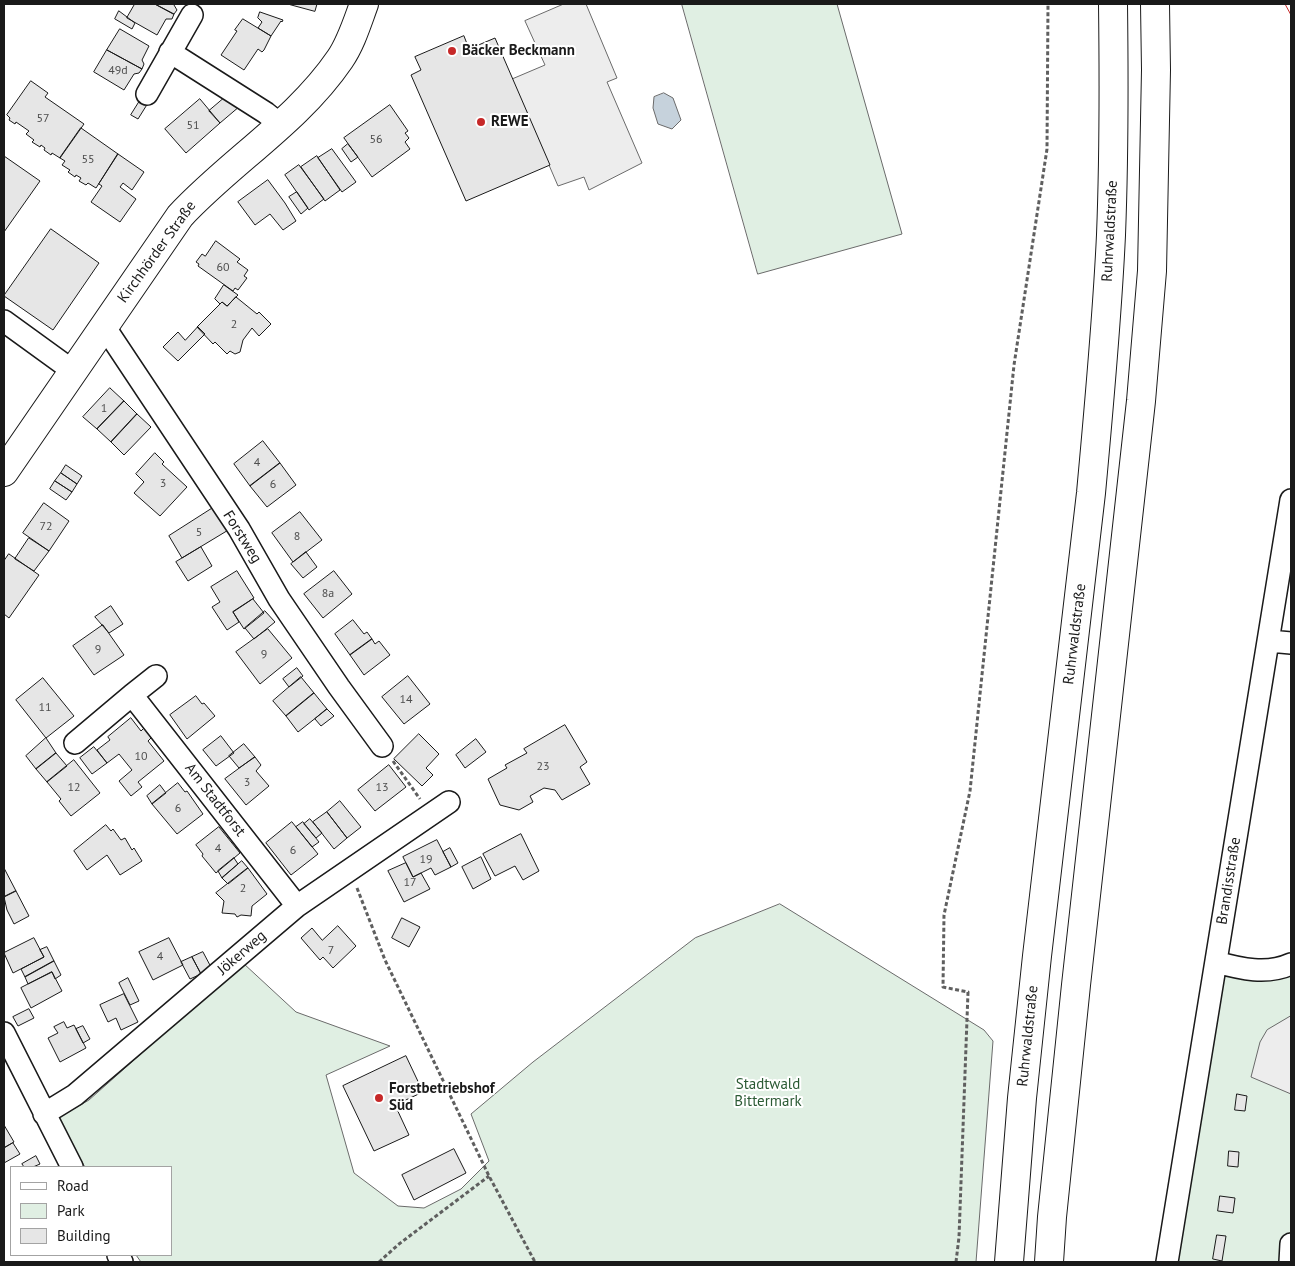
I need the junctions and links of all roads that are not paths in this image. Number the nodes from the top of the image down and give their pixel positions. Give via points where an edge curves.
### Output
1 (364, 4) edge
2 (1114, 4) edge
3 (1155, 4) edge
4 (192, 15) dead end
5 (170, 52) junction
6 (147, 94) dead end
7 (282, 125) junction
8 (4, 321) edge
9 (104, 326) junction
10 (4, 329) edge
11 (25, 337) junction
12 (73, 371) junction
13 (4, 472) edge
14 (1291, 506) edge
15 (1269, 640) junction
16 (1291, 643) edge
17 (156, 676) dead end
18 (132, 695) junction
19 (75, 743) dead end
20 (382, 746) road end
21 (440, 808) road end
22 (297, 906) junction
23 (1216, 962) junction
24 (1291, 964) edge
25 (4, 1033) edge
26 (44, 1114) junction
27 (71, 1166) edge
28 (1291, 1244) edge
29 (1010, 1262) edge
30 (1049, 1262) edge
31 (1167, 1262) edge
32 (1290, 1262) edge

1 - 7 main road, Kirchhörder Straße via 340,58 310,98
2 - 29 main road, Ruhrwaldstraße via 1111,236 1097,426 1022,1098
3 - 30 main road via 1152,271
4 - 5 street
5 - 6 street
5 - 7 street
7 - 9 main road, Kirchhörder Straße via 196,198 180,216
8 - 11 street
9 - 12 main road, Kirchhörder Straße
9 - 20 street, Forstweg via 239,529 279,599
10 - 11 street
11 - 12 street
12 - 13 main road, Kirchhörder Straße
14 - 15 street, Brandisstraße
15 - 16 street
15 - 23 street, Brandisstraße
17 - 18 street
18 - 19 street
18 - 22 street, Am Stadtforst
21 - 22 street, Jökerweg
22 - 26 street, Jökerweg via 76,1095
23 - 24 street via 1238,969 1268,971
23 - 31 street, Brandisstraße
25 - 26 street
26 - 27 street
28 - 32 street

